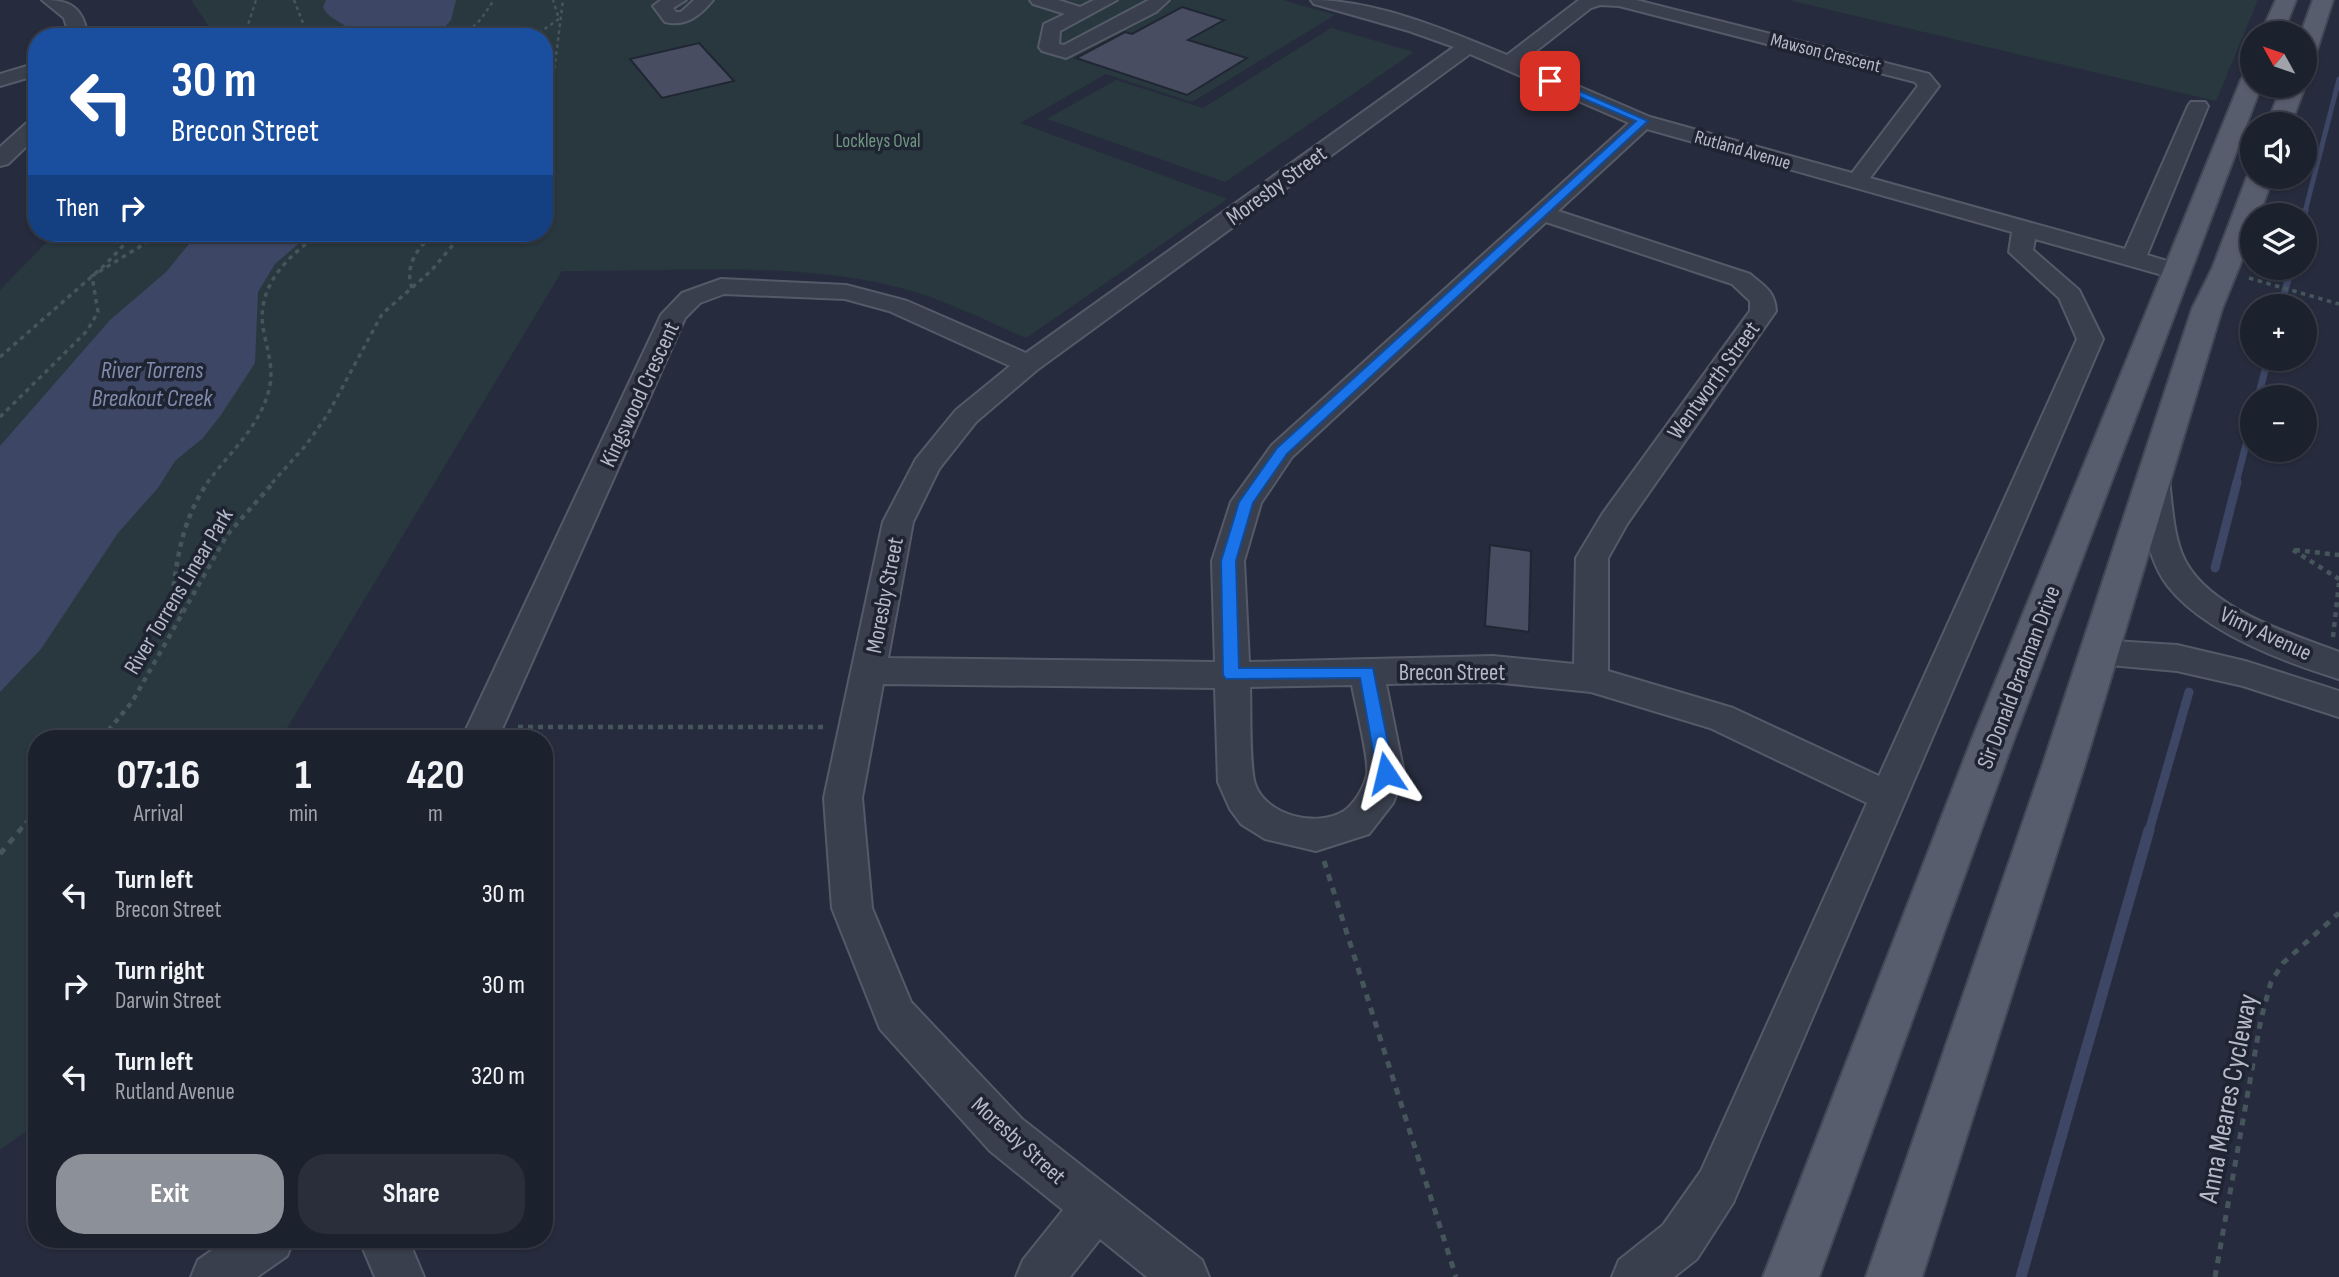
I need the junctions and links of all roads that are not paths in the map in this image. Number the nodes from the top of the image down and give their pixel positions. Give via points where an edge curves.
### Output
1 (51, 0) edge
2 (677, 0) edge
3 (704, 0) edge
4 (1039, 0) edge
5 (1108, 0) edge
6 (1160, 0) edge
7 (1320, 0) edge
8 (1600, 0) edge
9 (2286, 0) edge
10 (2323, 0) edge
11 (1081, 13) junction
12 (2277, 21) edge
13 (2316, 21) edge
14 (78, 28) edge
15 (1468, 46) junction
16 (1508, 63) junction
17 (28, 72) edge
18 (0, 80) edge
19 (2245, 98) edge
20 (2198, 106) dead end
21 (1643, 121) junction
22 (28, 133) edge
23 (0, 159) edge
24 (1857, 181) junction
25 (2256, 189) edge
26 (1542, 213) junction
27 (2024, 229) junction
28 (2133, 259) junction
29 (2226, 270) junction
30 (2175, 271) junction
31 (2207, 309) junction
32 (1028, 364) junction
33 (2154, 480) junction
34 (2098, 652) junction
35 (2335, 664) edge
36 (869, 671) junction
37 (1367, 672) junction
38 (1231, 675) junction
39 (1591, 679) junction
40 (2339, 704) edge
41 (484, 730) edge
42 (1886, 796) junction
43 (1096, 1206) junction
44 (257, 1248) edge
45 (387, 1248) edge
46 (215, 1277) edge
47 (400, 1277) edge
48 (1040, 1277) edge
49 (1185, 1277) edge
50 (1636, 1277) edge
51 (1791, 1277) edge
52 (1894, 1277) edge

1 - 14 street via 69,10
2 - 3 street via 662,6 671,18 687,17
4 - 11 street
5 - 11 street
6 - 11 street via 1066,52 1049,47 1051,28
7 - 15 street, Rutland Avenue
8 - 16 street, Mawson Crescent via 1585,4
8 - 24 street, Mawson Crescent via 1922,78 1929,86
9 - 12 main road
10 - 13 main road
15 - 16 street, Rutland Avenue
15 - 32 street, Moresby Street
16 - 21 street, Rutland Avenue
17 - 18 street
19 - 30 main road, Sir Donald Bradman Drive
20 - 28 street
21 - 24 street, Rutland Avenue
21 - 26 street
22 - 23 street
24 - 27 street, Rutland Avenue
25 - 29 main road
26 - 38 street via 1282,451 1246,502 1228,561
26 - 39 street, Wentworth Street via 1741,279 1763,299 1763,311 1614,520 1592,558
27 - 28 street, Rutland Avenue
27 - 42 street via 2021,252 2070,295 2090,339
28 - 30 street, Rutland Avenue
29 - 30 main road
29 - 31 main road
30 - 31 main road
30 - 51 main road, Sir Donald Bradman Drive
31 - 33 main road
32 - 36 street, Moresby Street via 966,416 926,466 898,522
32 - 41 street, Kingswood Crescent via 898,306 846,292 721,286 691,298 674,315
33 - 34 main road
33 - 35 street, Vimy Avenue via 2167,557 2204,603 2261,634
34 - 40 street, Vimy Avenue via 2177,658
34 - 52 main road
36 - 38 street, Brecon Street
36 - 43 street, Moresby Street via 843,798 852,908 895,1015 1006,1135
37 - 38 street, Brecon Street
37 - 38 street via 1386,773 1374,803 1356,823 1316,835 1278,828 1254,813 1243,798 1236,782
37 - 39 street, Brecon Street via 1493,669
39 - 42 street, Brecon Street via 1721,718
42 - 50 street via 1717,1187 1680,1242
43 - 48 street
43 - 49 street, Moresby Street
44 - 46 street
45 - 47 street

